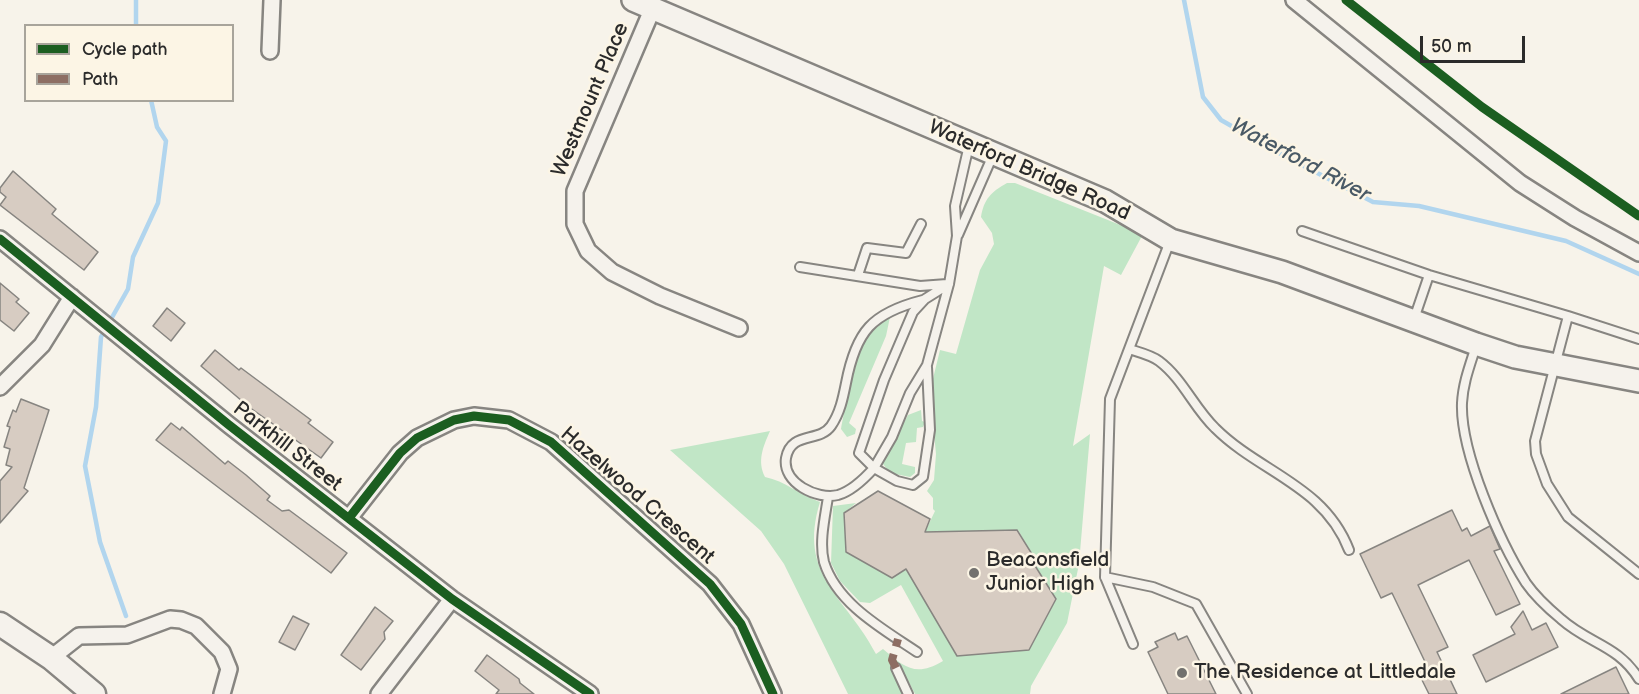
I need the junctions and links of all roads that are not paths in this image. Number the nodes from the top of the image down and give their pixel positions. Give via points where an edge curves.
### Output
1 (272, 0) edge
2 (633, 0) edge
3 (1294, 0) edge
4 (652, 10) junction
5 (270, 51) dead end
6 (969, 144) junction
7 (993, 154) junction
8 (921, 224) dead end
9 (1302, 231) dead end
10 (957, 236) junction
11 (0, 239) edge
12 (1171, 240) junction
13 (1639, 253) edge
14 (800, 267) dead end
15 (858, 275) junction
16 (1429, 275) junction
17 (949, 284) junction
18 (72, 297) junction
19 (925, 299) junction
20 (1568, 316) junction
21 (1414, 321) junction
22 (739, 328) dead end
23 (1639, 339) edge
24 (1476, 344) junction
25 (1129, 349) junction
26 (927, 365) junction
27 (1555, 366) junction
28 (1602, 374) junction
29 (1639, 381) edge
30 (0, 387) edge
31 (1639, 388) edge
32 (874, 468) junction
33 (828, 497) junction
34 (349, 518) junction
35 (1349, 550) dead end
36 (1639, 574) edge
37 (1105, 577) junction
38 (452, 599) junction
39 (0, 624) edge
40 (1133, 644) dead end
41 (917, 652) dead end
42 (51, 658) junction
43 (896, 668) dead end
44 (1639, 679) edge
45 (94, 694) edge
46 (222, 694) edge
47 (379, 694) edge
48 (590, 694) edge
49 (773, 694) edge
50 (908, 694) edge
51 (1247, 694) edge

1 - 5 street
2 - 4 main road, Waterford Bridge Road
3 - 13 street via 1520,183
4 - 6 main road, Waterford Bridge Road
4 - 22 street, Westmount Place via 575,190 575,224 588,251 612,272
6 - 7 main road, Waterford Bridge Road
6 - 10 lane via 955,206
7 - 10 lane
7 - 12 main road, Waterford Bridge Road via 1105,201
8 - 15 lane via 906,253 867,248
9 - 16 lane
10 - 17 lane
11 - 18 street, Parkhill Street
12 - 21 main road, Waterford Bridge Road via 1282,272
12 - 25 lane
14 - 15 lane
15 - 17 lane via 920,286
16 - 20 lane
16 - 21 lane
17 - 19 lane
17 - 26 lane
18 - 30 street via 42,345
18 - 34 street, Parkhill Street
19 - 32 lane via 913,312 859,453
19 - 33 lane via 888,311 871,323 850,358 839,412 832,426 825,434 801,438 791,447 786,458 787,472 796,484
20 - 23 lane
20 - 27 lane
21 - 24 main road, Waterford Bridge Road
24 - 27 main road, Waterford Bridge Road
24 - 44 lane via 1462,405 1471,455 1491,512 1527,584 1542,601 1562,621 1615,651
25 - 35 lane via 1157,360 1174,374 1216,430 1316,500 1341,528
25 - 37 lane via 1110,399
26 - 32 lane
26 - 32 lane via 930,430 922,477 913,485
27 - 28 main road, Waterford Bridge Road
27 - 36 lane via 1535,441 1547,484 1568,517
28 - 29 main road, Waterford Bridge Road
28 - 31 main road, Waterford Bridge Road
32 - 33 lane via 856,485
33 - 41 lane via 824,562 838,589 869,619
34 - 38 street, Parkhill Street
34 - 49 street, Hazelwood Crescent via 400,453 417,438 435,427 474,416 509,420 551,442 710,584 741,624
37 - 40 lane
37 - 51 lane via 1153,587 1196,604
38 - 47 street
38 - 48 street, Parkhill Street
39 - 42 main road
42 - 45 main road
42 - 46 street via 79,636 127,635 170,619 181,620 196,626 222,652 229,669
43 - 50 lane

